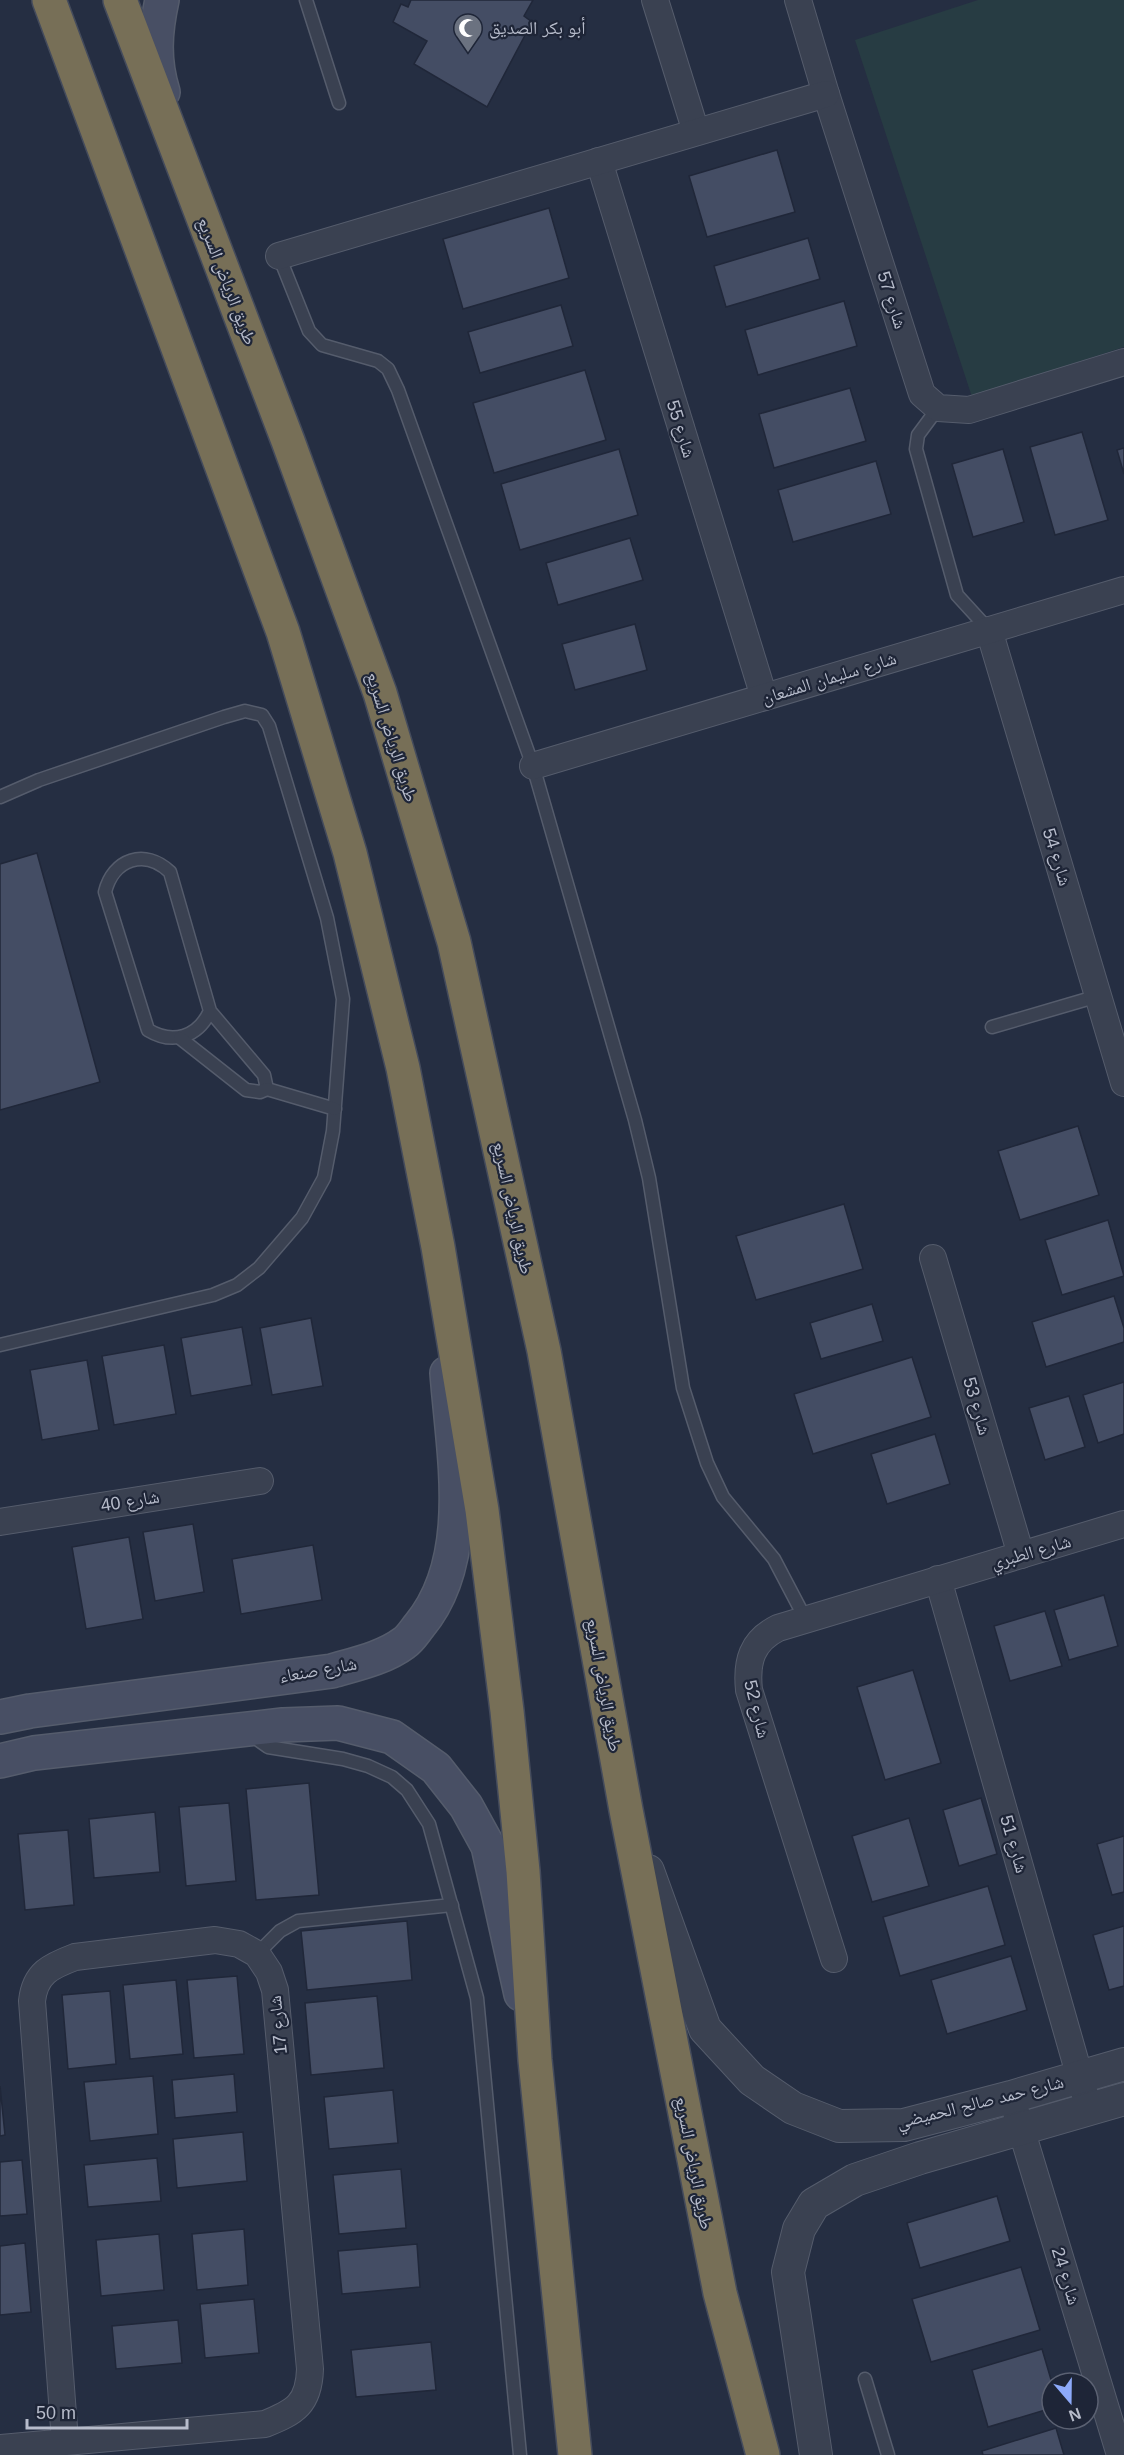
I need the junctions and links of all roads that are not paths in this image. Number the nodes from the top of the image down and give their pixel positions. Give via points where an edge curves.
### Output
1 (49, 0) edge
2 (120, 0) edge
3 (162, 0) edge
4 (306, 0) edge
5 (654, 0) edge
6 (805, 2) edge
7 (826, 94) junction
8 (339, 103) dead end
9 (696, 132) junction
10 (599, 161) junction
11 (194, 194) junction
12 (279, 256) joint
13 (1124, 362) edge
14 (938, 408) junction
15 (1124, 591) edge
16 (989, 630) junction
17 (764, 698) junction
18 (533, 766) junction
19 (0, 797) edge
20 (1098, 996) junction
21 (210, 1011) junction
22 (992, 1027) dead end
23 (180, 1038) junction
24 (1124, 1083) edge
25 (267, 1089) junction
26 (335, 1109) junction
27 (438, 1247) junction
28 (933, 1258) dead end
29 (0, 1345) edge
30 (260, 1481) dead end
31 (0, 1522) edge
32 (1124, 1524) edge
33 (1021, 1555) junction
34 (938, 1579) junction
35 (806, 1620) junction
36 (228, 1683) junction
37 (0, 1717) edge
38 (242, 1728) junction
39 (0, 1761) edge
40 (626, 1810) junction
41 (452, 1905) junction
42 (257, 1954) junction
43 (834, 1959) dead end
44 (535, 2060) junction
45 (1124, 2064) edge
46 (1080, 2077) junction
47 (1011, 2097) junction
48 (1124, 2099) edge
49 (1089, 2109) junction
50 (1022, 2130) junction
51 (865, 2379) dead end
52 (65, 2441) junction
53 (0, 2448) edge
54 (520, 2455) edge
55 (575, 2455) edge
56 (763, 2455) edge
57 (816, 2455) edge
58 (888, 2455) edge
59 (1120, 2455) edge

1 - 27 highway via 284,632 355,876 403,1068
2 - 11 highway, طريق الرياض السريع
3 - 11 main road via 156,28 156,69
4 - 8 lane
5 - 9 street
6 - 7 street, شارع 57
7 - 9 street
7 - 14 street, شارع 57 via 922,394
9 - 10 street
10 - 12 street
10 - 17 street, شارع 55
11 - 40 highway, طريق الرياض السريع via 380,693 454,942 544,1352
12 - 18 lane via 309,331 321,345 378,361 388,369
13 - 14 street via 969,411
14 - 16 lane via 918,435 916,449 957,595
15 - 16 street, شارع سليمان المشعان
16 - 17 street, شارع سليمان المشعان
16 - 20 street, شارع 54
17 - 18 street, شارع سليمان المشعان
18 - 35 lane via 635,1120 649,1178 683,1388 706,1463 723,1497 774,1559
19 - 26 lane via 224,717 245,711 261,715 282,763 324,907 343,999
20 - 22 lane
20 - 24 street, شارع 54
21 - 23 lane via 199,1028
21 - 23 lane via 170,872 145,859 126,862 112,874 105,892 148,1030 163,1038
21 - 25 lane via 264,1075
23 - 25 lane via 246,1090
25 - 26 lane
26 - 29 lane via 324,1178 302,1218 259,1268 237,1285 213,1296
27 - 36 main road, شارع صنعاء via 456,1504 454,1548 443,1585 428,1615 405,1643 375,1658 332,1671
27 - 44 highway via 482,1510 506,1699 523,1871
28 - 33 street, شارع 53
30 - 31 street, شارع 40
32 - 33 street, شارع الطبري
33 - 34 street, شارع الطبري
34 - 35 street, شارع 52
34 - 46 street, شارع 51
35 - 43 street, شارع 52 via 778,1628 756,1643 751,1653 749,1690
36 - 37 main road, شارع صنعاء
36 - 38 main road via 240,1699
38 - 39 main road via 34,1753
38 - 41 lane via 268,1747 343,1759 392,1777 407,1790 429,1824
38 - 44 main road via 338,1723 392,1737 436,1768 466,1806 488,1846
40 - 47 street, شارع حمد صالح الحميضي via 705,2029 752,2080 793,2108 839,2126 904,2125
40 - 56 highway, طريق الرياض السريع via 720,2293
41 - 42 lane via 298,1921 280,1931
41 - 54 lane via 477,1998
42 - 52 street via 239,1944 214,1940 75,1957 56,1964 41,1975 34,1987
42 - 52 street, شارع 17 via 275,1990 310,2388 302,2403 288,2415 265,2424
44 - 55 highway
45 - 46 street, شارع حمد صالح الحميضي
46 - 47 street, شارع حمد صالح الحميضي
46 - 49 street, شارع 51
47 - 50 street, شارع 24
48 - 49 street, شارع حمد صالح الحميضي
49 - 50 street, شارع حمد صالح الحميضي
50 - 57 street, شارع حمد صالح الحميضي via 855,2180 814,2204 800,2229 788,2272
50 - 59 street, شارع 24
51 - 58 lane
52 - 53 street, شارع 17

